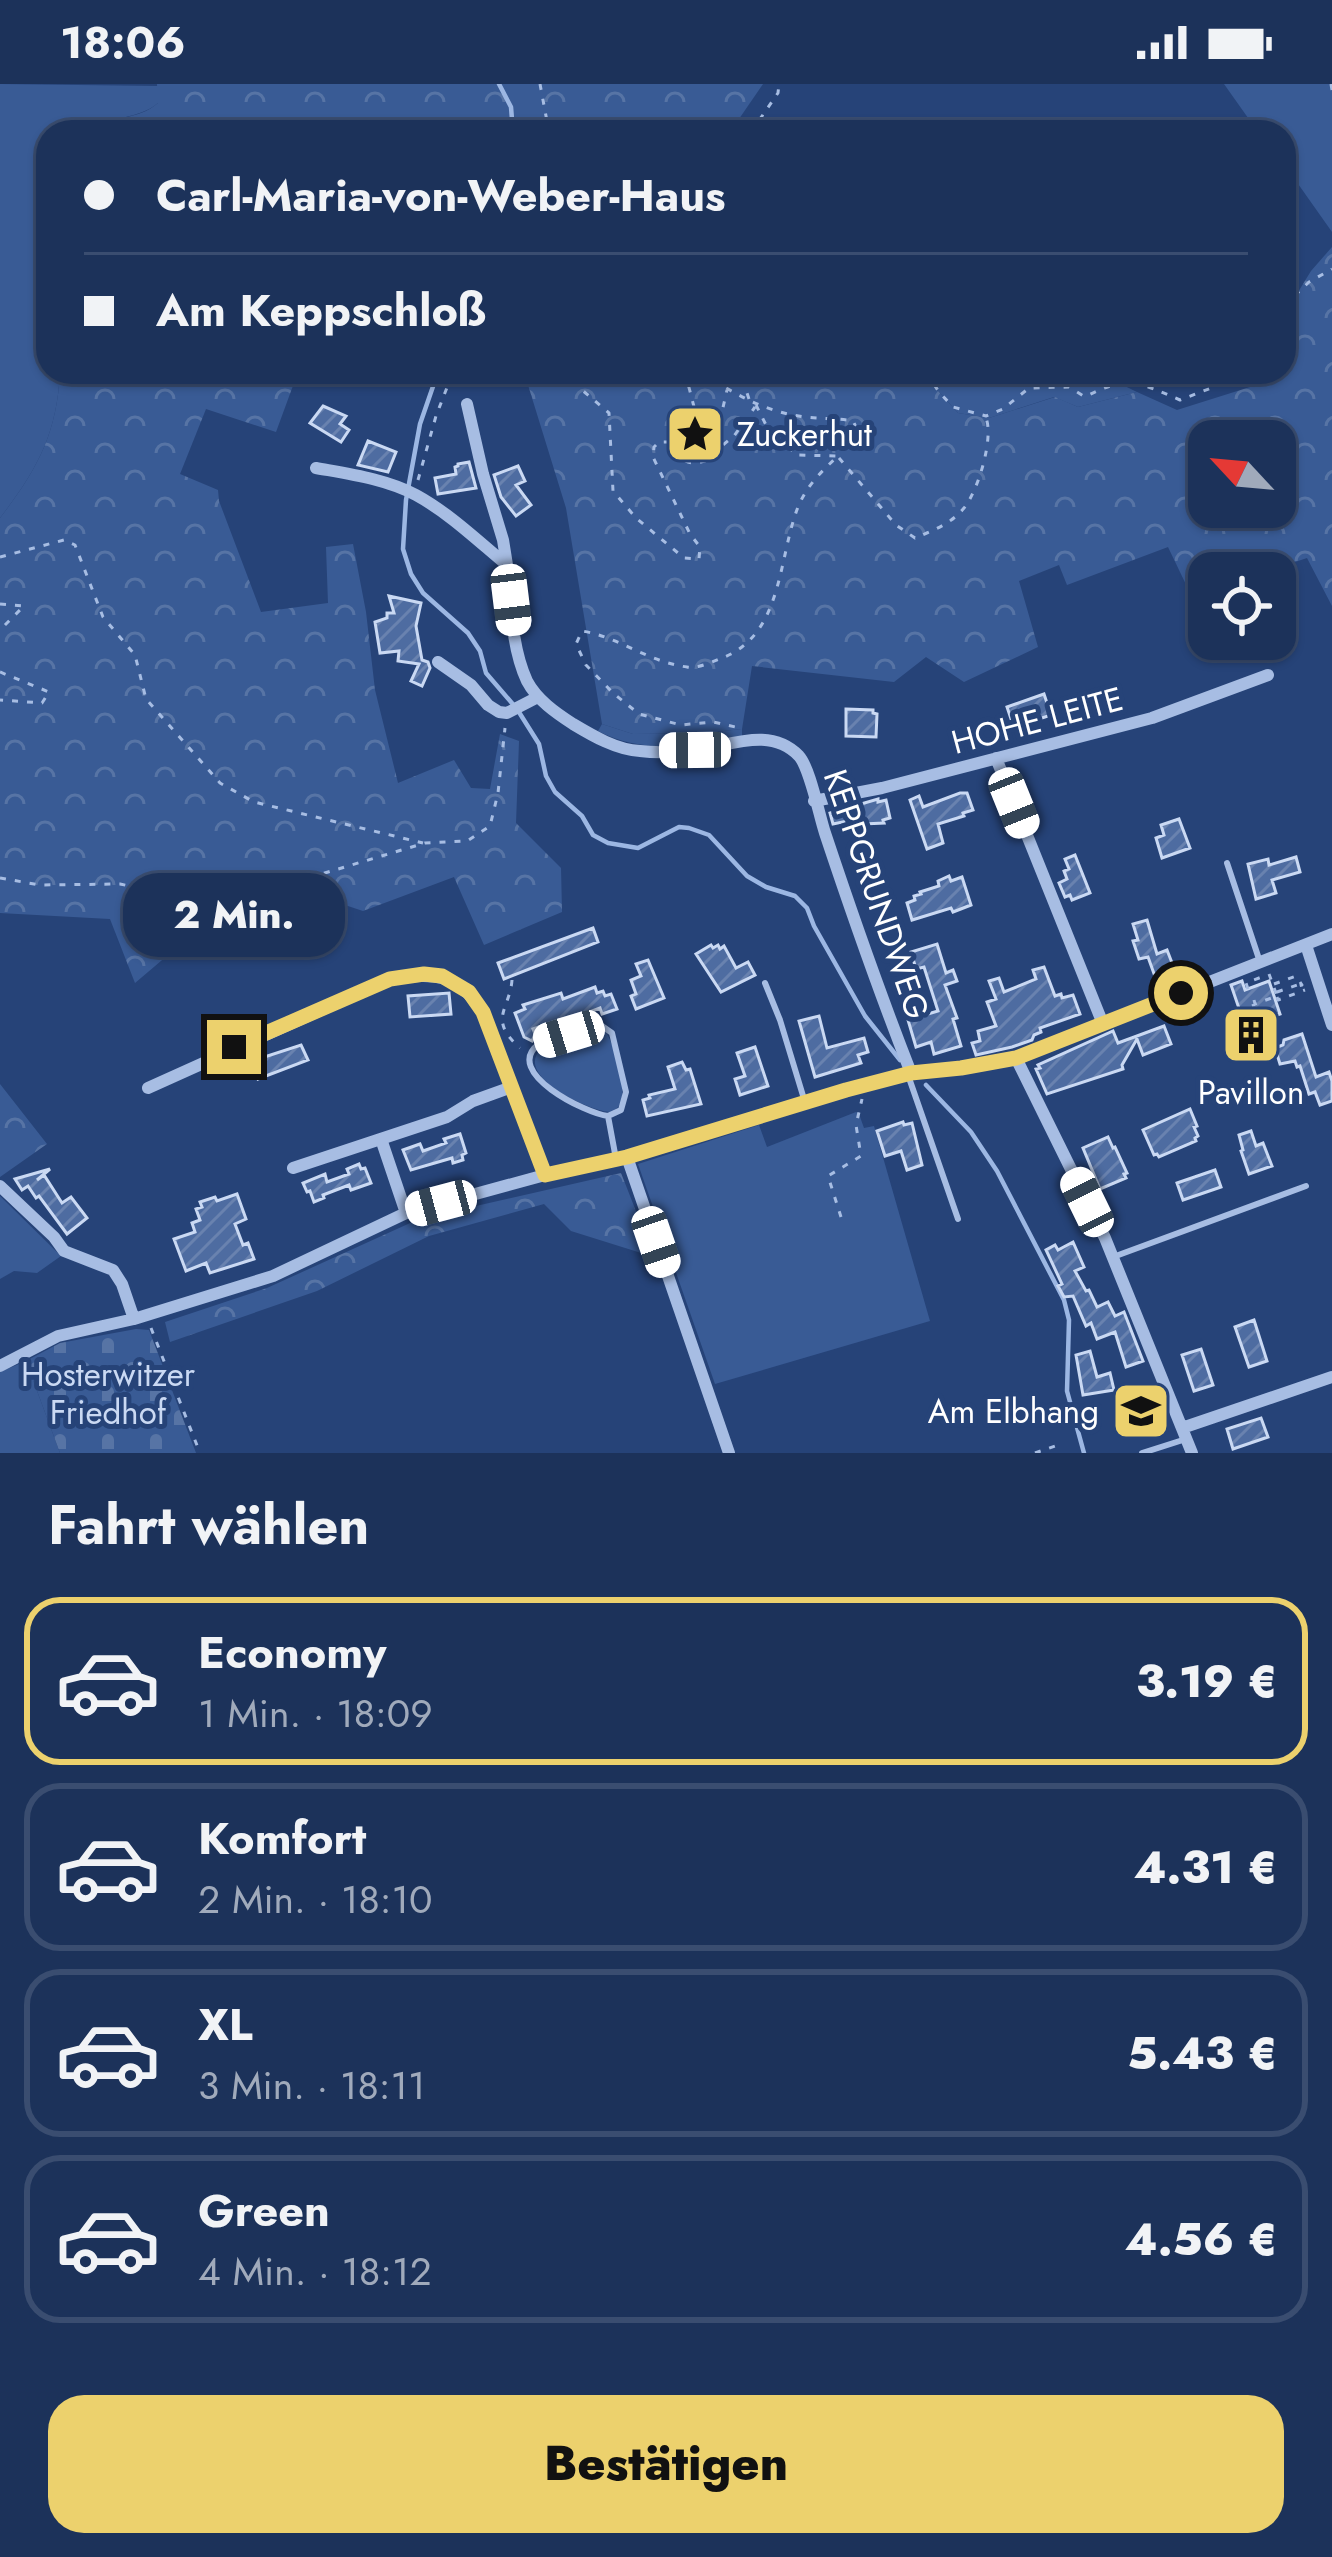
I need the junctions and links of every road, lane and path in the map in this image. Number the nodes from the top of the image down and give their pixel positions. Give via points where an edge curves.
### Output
1 (540, 84) edge
2 (779, 84) edge
3 (547, 120) edge
4 (759, 120) edge
5 (1332, 269) edge
6 (1296, 294) edge
7 (449, 384) edge
8 (576, 384) edge
9 (688, 384) edge
10 (719, 384) edge
11 (749, 384) edge
12 (934, 384) edge
13 (1116, 384) edge
14 (1139, 384) edge
15 (1221, 384) edge
16 (727, 389) junction
17 (467, 404) dead end
18 (756, 406) junction
19 (986, 416) junction
20 (790, 448) junction
21 (712, 453) junction
22 (838, 456) junction
23 (708, 460) junction
24 (316, 469) dead end
25 (415, 494) junction
26 (0, 556) edge
27 (507, 565) junction
28 (0, 604) edge
29 (0, 630) edge
30 (438, 662) dead end
31 (0, 671) edge
32 (1268, 675) dead end
33 (533, 699) junction
34 (0, 700) edge
35 (510, 711) junction
36 (739, 728) dead end
37 (996, 758) junction
38 (814, 801) junction
39 (425, 843) junction
40 (1227, 863) dead end
41 (0, 878) edge
42 (1332, 934) edge
43 (1306, 945) junction
44 (1260, 962) junction
45 (1314, 970) junction
46 (512, 980) dead end
47 (765, 983) dead end
48 (1273, 984) junction
49 (1300, 985) junction
50 (1248, 989) dead end
51 (1276, 994) junction
52 (1102, 1024) junction
53 (1332, 1025) edge
54 (1249, 1030) dead end
55 (532, 1055) junction
56 (1016, 1058) junction
57 (909, 1074) junction
58 (512, 1087) junction
59 (148, 1088) dead end
60 (862, 1099) dead end
61 (805, 1102) junction
62 (608, 1116) junction
63 (381, 1138) junction
64 (621, 1158) junction
65 (293, 1168) dead end
66 (545, 1175) junction
67 (0, 1186) edge
68 (1306, 1186) dead end
69 (406, 1213) junction
70 (841, 1217) dead end
71 (958, 1219) dead end
72 (1113, 1257) junction
73 (140, 1317) junction
74 (0, 1366) edge
75 (1332, 1377) edge
76 (1186, 1440) edge
77 (1055, 1446) dead end
78 (200, 1453) edge
79 (729, 1453) edge
80 (1035, 1453) edge
81 (1142, 1453) edge

1 - 3 path
2 - 4 path
5 - 6 path
7 - 25 path
8 - 23 path via 609,413 613,491 693,561 700,547 652,457 659,442 668,442 682,460
9 - 23 path
10 - 16 path
11 - 18 path
12 - 19 path via 953,407
13 - 19 path via 1084,397 1069,387 1029,388
14 - 15 path via 1180,400
16 - 18 path
16 - 21 path
17 - 27 street
18 - 20 path via 770,433
18 - 20 path via 855,425 851,434 794,440
18 - 21 path
19 - 22 path via 984,463 967,506 915,538
20 - 22 path
21 - 23 path
22 - 36 path via 798,507 774,602 732,653 692,669 604,634 582,631 576,644 586,665 639,714
24 - 25 street
25 - 27 street
26 - 39 path via 64,540 75,545 103,617 135,656 146,699 220,783 254,802
27 - 33 street
28 - 29 path via 24,605
30 - 35 street via 488,705
31 - 34 path via 49,692 42,703
32 - 37 street, HOHE LEITE via 1152,718
33 - 35 street
33 - 38 street, KEPPGRUNDWEG via 636,752 775,741 806,766
35 - 39 path via 490,826 467,841
37 - 38 street, HOHE LEITE
37 - 52 street
38 - 57 street, KEPPGRUNDWEG
39 - 41 path via 226,899
40 - 44 lane
42 - 43 street
43 - 44 street
43 - 45 street
44 - 52 street
45 - 49 path
45 - 53 street
46 - 55 path via 502,1018 513,1043
47 - 61 lane
48 - 49 path
48 - 50 path via 1269,975 1246,983
48 - 51 path
49 - 51 path
51 - 54 path via 1251,1005 1258,1025
52 - 56 street
55 - 62 lane via 551,1092
55 - 62 lane via 544,1042 596,1025 608,1029 626,1092 621,1110
56 - 57 street
56 - 72 street
57 - 61 street
57 - 71 lane
58 - 59 street via 469,992 424,974 390,979
58 - 63 street
58 - 66 street
60 - 70 path via 861,1156 828,1176
61 - 64 street
62 - 64 lane
63 - 65 street
63 - 69 street
64 - 66 street
64 - 79 street
66 - 69 street
67 - 73 street via 64,1251 113,1270
68 - 72 lane
69 - 73 street via 273,1276
72 - 76 street
73 - 74 street via 58,1336
73 - 78 path
75 - 76 street
76 - 81 lane
77 - 80 path

